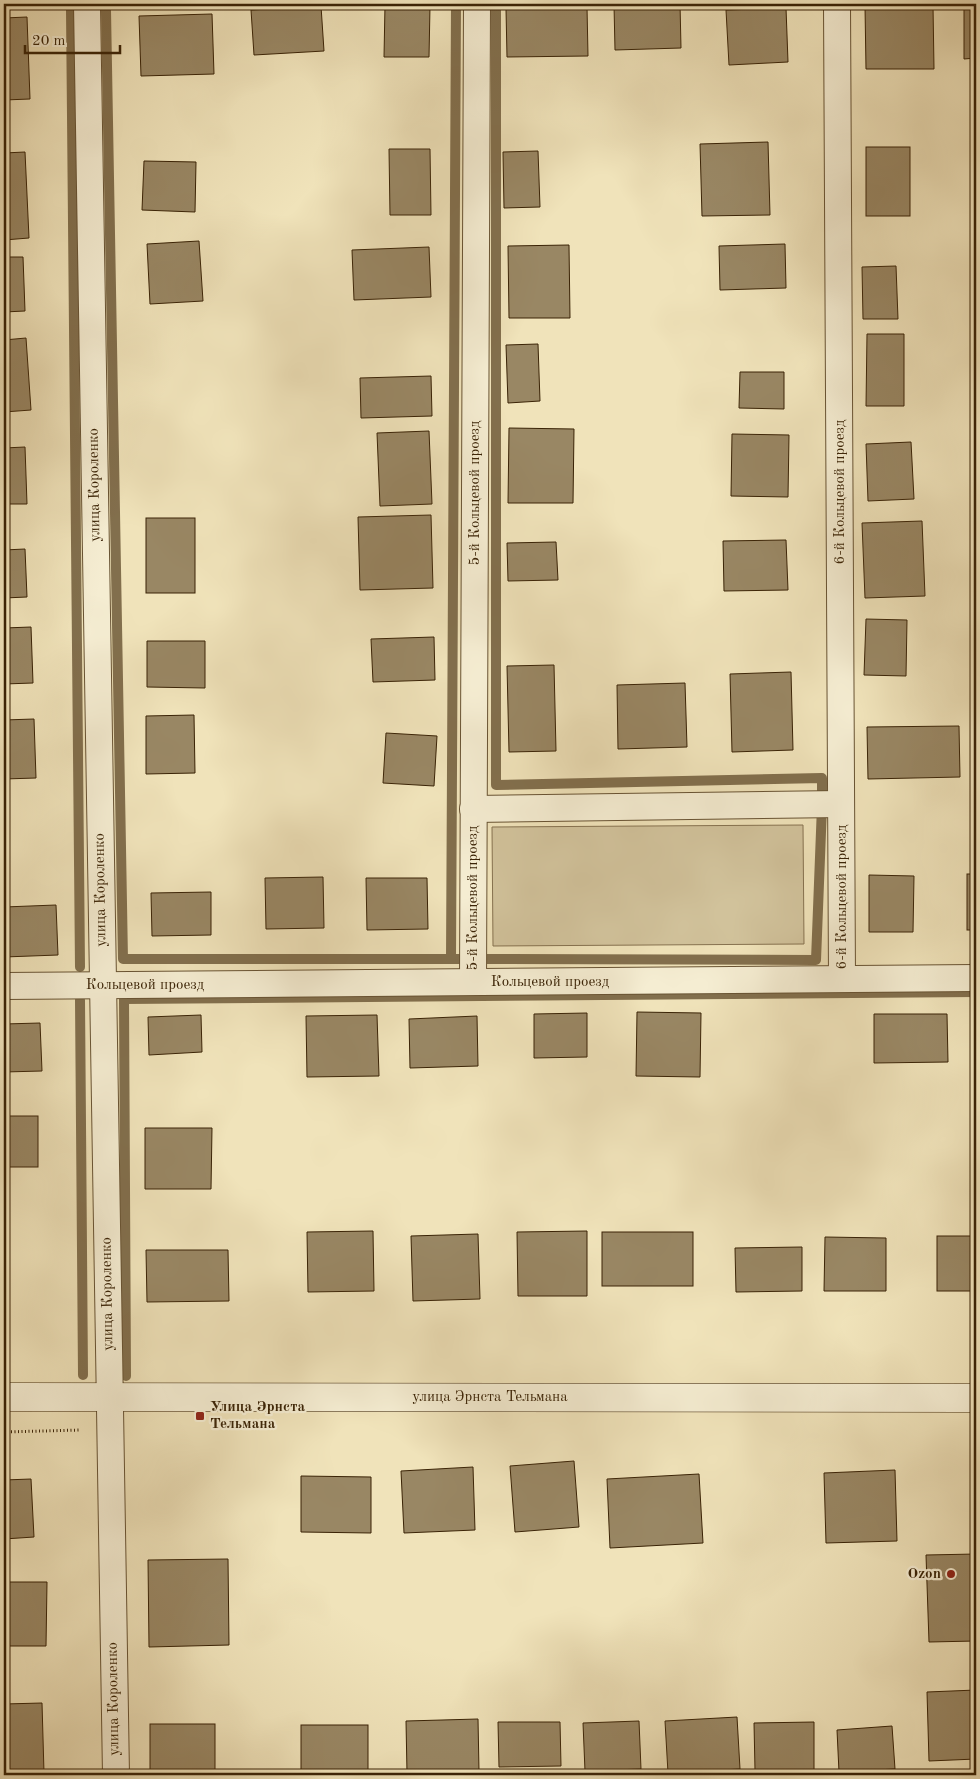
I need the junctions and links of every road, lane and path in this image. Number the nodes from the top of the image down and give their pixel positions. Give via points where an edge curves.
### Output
1 (87, 4) edge
2 (477, 4) edge
3 (837, 4) edge
4 (841, 804) junction
5 (473, 809) junction
6 (976, 978) edge
7 (842, 979) junction
8 (472, 982) junction
9 (103, 985) junction
10 (4, 986) edge
11 (110, 1396) junction
12 (4, 1397) edge
13 (976, 1398) edge
14 (116, 1775) edge

1 - 9 street, улица Короленко
2 - 5 street, 5-й Кольцевой проезд
3 - 4 street, 6-й Кольцевой проезд
4 - 5 street
4 - 7 street, 6-й Кольцевой проезд
5 - 8 street, 5-й Кольцевой проезд
6 - 7 street, Кольцевой проезд
7 - 8 street, Кольцевой проезд
8 - 9 street, Кольцевой проезд
9 - 10 street, Кольцевой проезд
9 - 11 street, улица Короленко
11 - 12 main road, улица Эрнста Тельмана
11 - 13 main road, улица Эрнста Тельмана
11 - 14 street, улица Короленко

